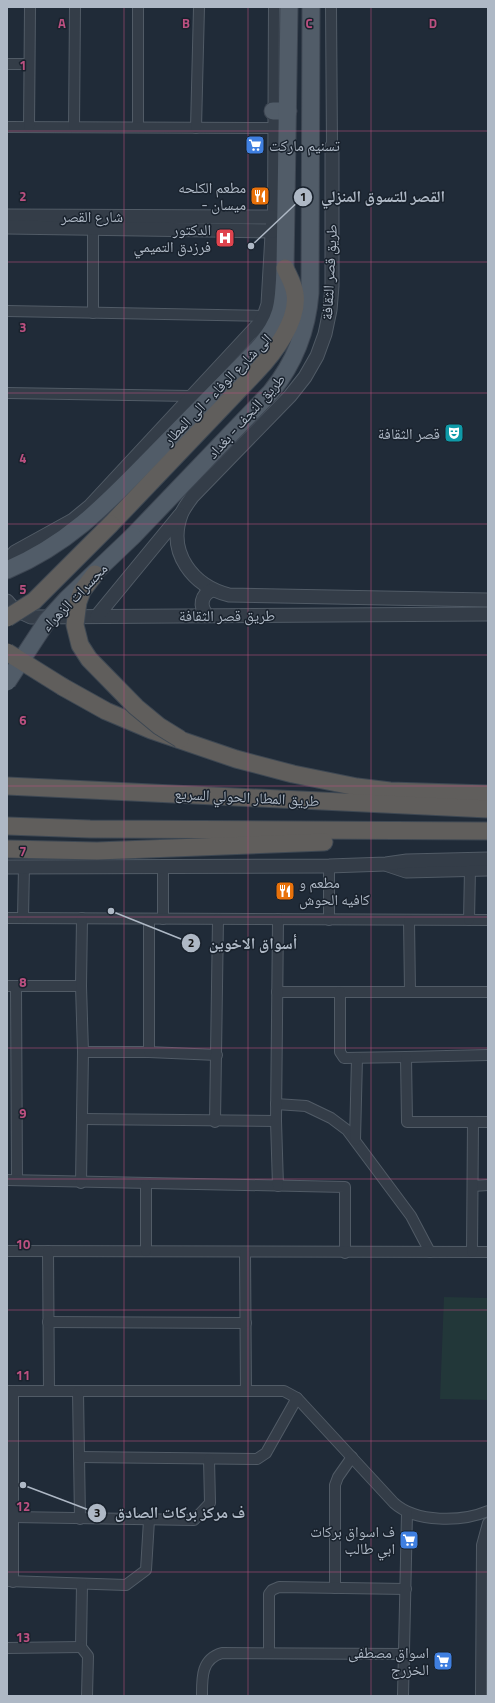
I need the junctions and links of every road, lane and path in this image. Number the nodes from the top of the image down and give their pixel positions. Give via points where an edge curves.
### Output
1 (30, 7) edge
2 (75, 7) edge
3 (138, 7) edge
4 (199, 7) edge
5 (274, 7) edge
6 (289, 7) edge
7 (311, 7) edge
8 (331, 7) edge
9 (7, 64) edge
10 (29, 64) junction
11 (278, 117) junction
12 (7, 127) edge
13 (29, 127) junction
14 (74, 127) junction
15 (138, 128) junction
16 (196, 128) junction
17 (332, 146) joint
18 (7, 216) edge
19 (273, 217) junction
20 (7, 227) edge
21 (93, 228) junction
22 (273, 231) junction
23 (285, 268) junction
24 (7, 311) edge
25 (92, 313) junction
26 (264, 316) junction
27 (7, 393) edge
28 (191, 396) junction
29 (181, 514) junction
30 (133, 536) joint
31 (7, 561) edge
32 (7, 570) edge
33 (95, 574) junction
34 (212, 590) junction
35 (488, 600) edge
36 (7, 601) edge
37 (488, 614) edge
38 (207, 615) junction
39 (97, 616) junction
40 (7, 618) edge
41 (7, 652) edge
42 (7, 682) edge
43 (180, 739) junction
44 (7, 786) edge
45 (488, 794) edge
46 (488, 809) edge
47 (7, 826) edge
48 (483, 831) edge
49 (7, 849) edge
50 (488, 859) edge
51 (386, 864) junction
52 (24, 866) junction
53 (163, 866) junction
54 (329, 866) junction
55 (7, 867) edge
56 (470, 869) junction
57 (488, 869) edge
58 (7, 918) edge
59 (23, 918) junction
60 (82, 918) junction
61 (149, 919) junction
62 (163, 919) junction
63 (218, 919) junction
64 (278, 919) junction
65 (329, 920) junction
66 (409, 920) junction
67 (469, 920) junction
68 (488, 920) edge
69 (12, 986) edge
70 (81, 986) junction
71 (277, 992) junction
72 (340, 992) junction
73 (410, 992) junction
74 (488, 992) edge
75 (83, 1052) junction
76 (149, 1052) junction
77 (217, 1055) junction
78 (488, 1055) edge
79 (357, 1058) junction
80 (406, 1058) junction
81 (276, 1104) junction
82 (82, 1119) junction
83 (215, 1122) junction
84 (276, 1122) junction
85 (473, 1122) junction
86 (488, 1122) edge
87 (355, 1140) junction
88 (12, 1180) edge
89 (81, 1182) junction
90 (146, 1184) junction
91 (488, 1185) edge
92 (278, 1186) junction
93 (473, 1186) junction
94 (7, 1251) edge
95 (48, 1251) junction
96 (146, 1251) junction
97 (245, 1252) junction
98 (430, 1252) junction
99 (472, 1252) junction
100 (488, 1252) edge
101 (345, 1253) junction
102 (48, 1322) junction
103 (246, 1323) junction
104 (10, 1391) edge
105 (49, 1391) junction
106 (246, 1391) junction
107 (78, 1392) junction
108 (297, 1398) junction
109 (79, 1457) junction
110 (352, 1457) junction
111 (209, 1459) junction
112 (488, 1511) edge
113 (407, 1513) junction
114 (13, 1517) junction
115 (469, 1518) junction
116 (80, 1519) junction
117 (149, 1520) junction
118 (488, 1523) edge
119 (484, 1536) junction
120 (10, 1582) edge
121 (82, 1584) junction
122 (335, 1588) junction
123 (406, 1589) junction
124 (81, 1647) junction
125 (7, 1648) edge
126 (269, 1653) junction
127 (404, 1654) junction
128 (87, 1696) edge
129 (202, 1696) edge
130 (403, 1696) edge
131 (481, 1696) edge

1 - 10 street
2 - 14 street
3 - 15 street
4 - 16 street
5 - 11 street
6 - 11 main road, الى شارع الوفاء - الى المطار
7 - 30 main road, طريق النجف - بغداد via 310,292 302,338 289,367 271,392
8 - 17 street
9 - 10 street
10 - 13 street
11 - 16 street
11 - 19 street
11 - 23 main road, الى شارع الوفاء - الى المطار via 287,196
12 - 13 street
13 - 14 street
14 - 15 street
15 - 16 street
17 - 29 street, طريق قصر الثقافة via 332,286 325,334 317,356 290,396 192,497
18 - 19 street, شارع القصر
19 - 22 street
20 - 21 street, شارع القصر
21 - 22 street, شارع القصر
21 - 25 street
22 - 26 street via 268,304
23 - 32 main road, الى شارع الوفاء - الى المطار via 283,305 277,324 268,338 98,511 61,541
23 - 40 highway, bridge via 294,289 296,302 287,328 274,351 111,524 34,601
24 - 25 street
25 - 26 street
26 - 28 street
27 - 28 street
28 - 31 street via 90,506 73,520 15,552
29 - 34 street, طريق قصر الثقافة via 177,538 183,561 197,580
29 - 39 street, طريق قصر الثقافة
30 - 33 main road, مجسرات الزهراء, bridge
33 - 42 main road, مجسرات الزهراء, bridge via 47,621
33 - 43 highway, bridge via 82,591 78,602 75,625 80,645 89,659 136,707 158,726
34 - 35 street, طريق قصر الثقافة via 240,596
34 - 38 street via 205,595 202,603
36 - 39 street via 14,609 31,617
37 - 38 street, طريق قصر الثقافة
38 - 39 street, طريق قصر الثقافة
41 - 43 highway, bridge via 106,711
43 - 45 highway via 236,759 338,784 390,791
44 - 46 highway, طريق المطار الحولي السريع
47 - 48 highway, طريق المطار الحولي السريع via 98,830
48 - 49 highway via 442,837 98,851
50 - 51 street
51 - 54 street
51 - 56 street via 406,871
52 - 53 street
52 - 55 street
52 - 59 street
53 - 54 street
53 - 62 street
54 - 65 street
56 - 57 street
56 - 67 street
58 - 59 street
59 - 60 street
60 - 61 street
60 - 70 street
61 - 62 street
61 - 76 street
62 - 63 street
63 - 64 street
63 - 77 street
64 - 65 street
64 - 71 street
65 - 66 street
66 - 67 street
66 - 73 street
67 - 68 street
69 - 70 street
69 - 88 street
70 - 75 street
71 - 72 street
71 - 81 street
72 - 73 street
72 - 79 street via 340,1052 344,1058
73 - 74 street
75 - 76 street
75 - 82 street
76 - 77 street
77 - 83 street
78 - 80 street
79 - 80 street
79 - 87 street
80 - 85 street via 407,1122
81 - 84 street
81 - 87 street via 306,1106 331,1118
82 - 83 street
82 - 89 street
83 - 84 street
84 - 92 street
85 - 86 street
85 - 93 street
87 - 98 street via 411,1216
88 - 89 street
89 - 90 street
90 - 92 street
90 - 96 street
91 - 93 street
92 - 101 street via 345,1186
93 - 99 street
94 - 95 street
95 - 96 street
95 - 102 street
96 - 97 street
97 - 101 street
97 - 103 street
98 - 99 street
98 - 101 street
99 - 100 street
102 - 103 street
102 - 105 street
103 - 106 street
104 - 105 street
104 - 114 street
105 - 107 street
106 - 107 street
106 - 108 street via 284,1391
107 - 109 street
108 - 110 street
108 - 111 street via 266,1453 260,1458
109 - 111 street
109 - 116 street
110 - 113 street via 394,1503
110 - 122 street via 335,1485
111 - 117 street via 210,1503 194,1520
112 - 115 street
113 - 115 street via 426,1517
113 - 123 street
114 - 116 street
114 - 120 street
115 - 119 street
116 - 117 street
117 - 121 street via 146,1570 126,1586
118 - 119 street
119 - 131 street
120 - 121 street
121 - 124 street
122 - 123 street
122 - 126 street via 278,1587 272,1590 269,1597
123 - 127 street
124 - 125 street
124 - 128 street via 88,1656
126 - 127 street
126 - 129 street via 226,1652 214,1656 204,1669
127 - 130 street

